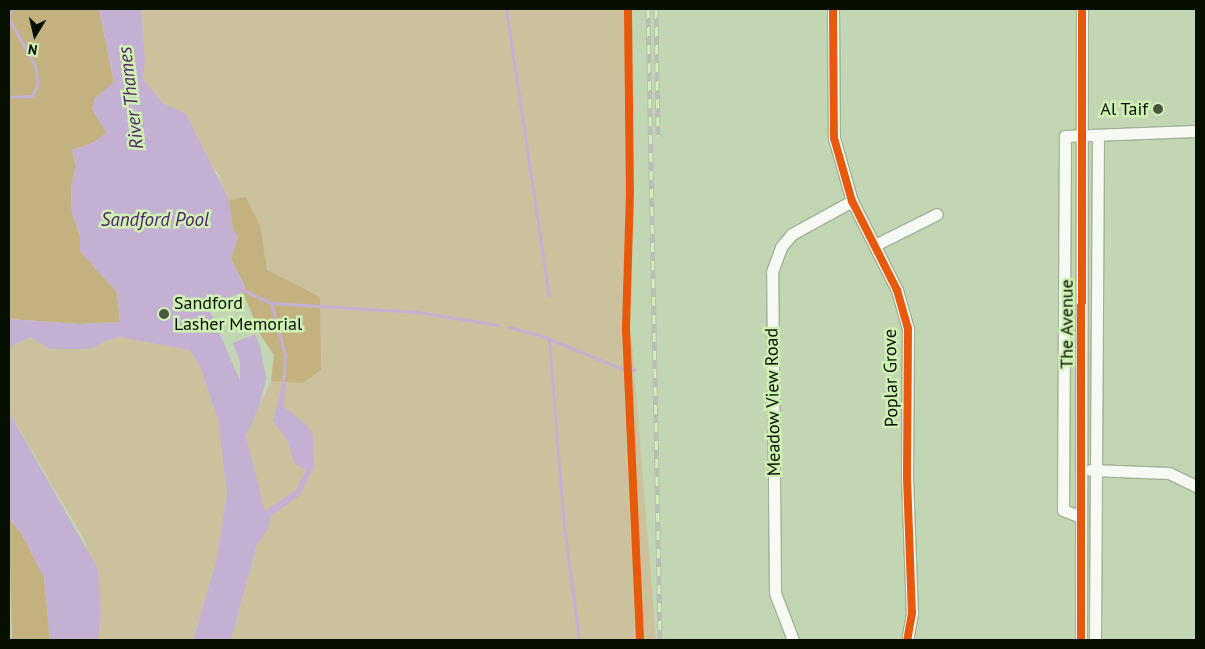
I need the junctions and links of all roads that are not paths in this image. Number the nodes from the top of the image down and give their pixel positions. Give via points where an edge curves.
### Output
1 (833, 9) edge
2 (1082, 9) edge
3 (1196, 131) edge
4 (1082, 135) junction
5 (1098, 135) junction
6 (852, 202) junction
7 (937, 214) dead end
8 (875, 244) junction
9 (1082, 470) junction
10 (1098, 470) junction
11 (1196, 486) edge
12 (1081, 517) junction
13 (793, 640) edge
14 (906, 640) edge
15 (1081, 640) edge
16 (1095, 640) edge

1 - 6 street, Poplar Grove via 834,138
2 - 4 street, The Avenue
3 - 5 street
4 - 5 street
4 - 9 street, The Avenue
4 - 12 street, The Avenue via 1065,136 1063,500 1063,510
5 - 10 street, The Avenue
6 - 8 street, Poplar Grove
6 - 13 street, Meadow View Road via 792,234 781,247 772,272 775,592
7 - 8 street
8 - 14 street, Poplar Grove via 897,290 908,329 907,478 912,613
9 - 10 street
9 - 12 street, The Avenue
10 - 11 street via 1169,473
10 - 16 street, The Avenue
12 - 15 street, The Avenue

